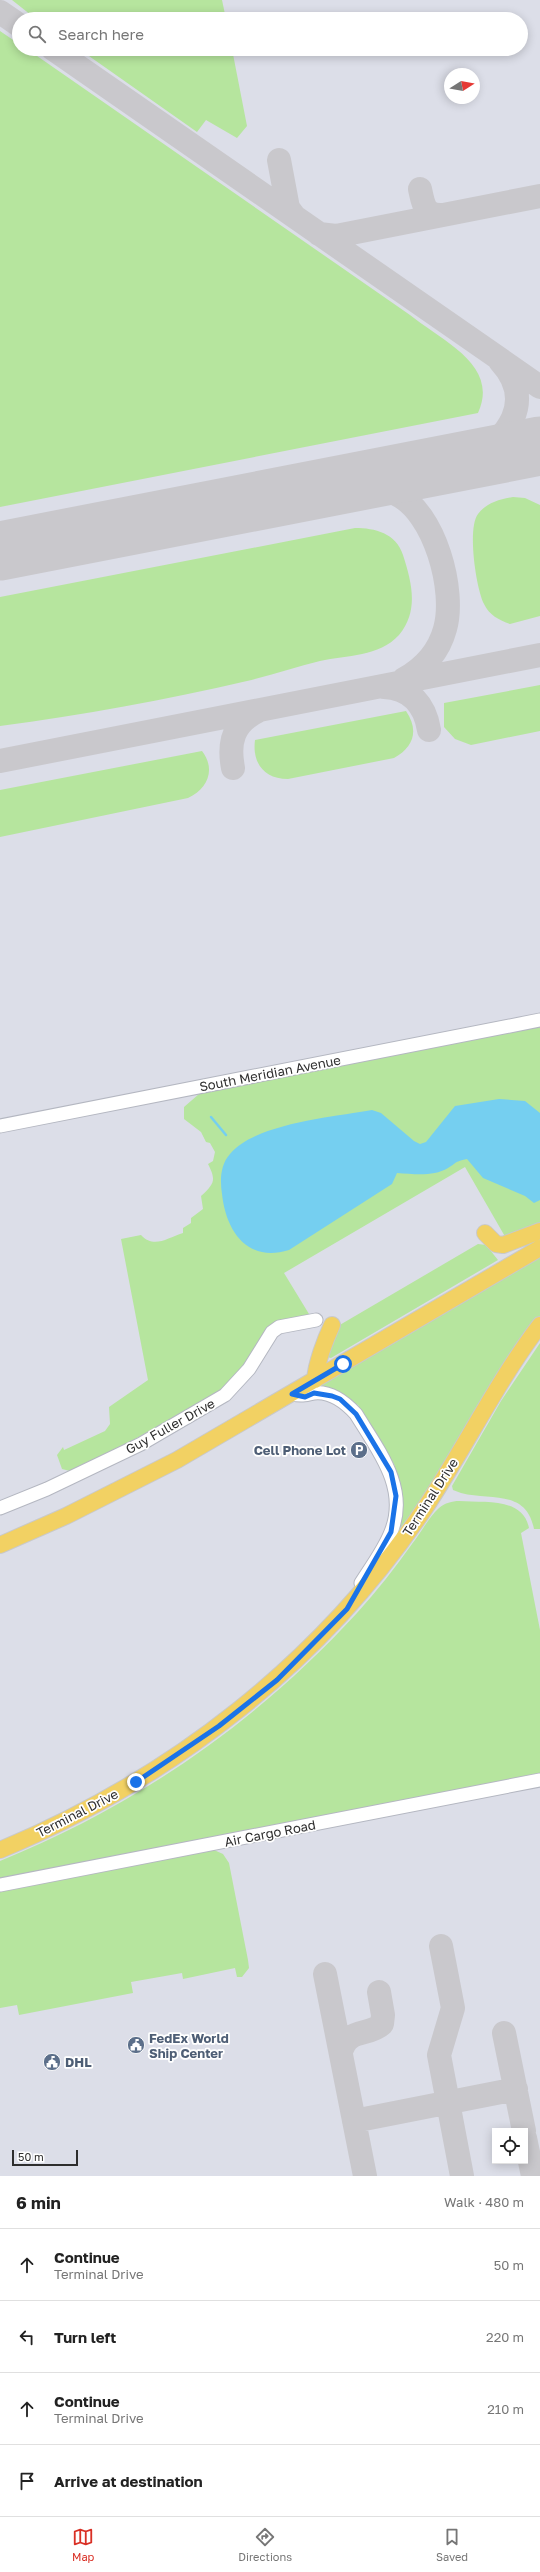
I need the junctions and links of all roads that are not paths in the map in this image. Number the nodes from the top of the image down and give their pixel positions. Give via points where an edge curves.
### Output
1 (540, 1020) edge
2 (0, 1126) edge
3 (540, 1231) edge
4 (485, 1234) dead end
5 (540, 1248) edge
6 (316, 1320) dead end
7 (332, 1325) dead end
8 (540, 1325) edge
9 (315, 1380) junction
10 (292, 1394) junction
11 (0, 1508) edge
12 (0, 1545) edge
13 (347, 1609) junction
14 (540, 1780) edge
15 (0, 1850) edge
16 (0, 1885) edge

1 - 2 street, South Meridian Avenue
3 - 4 main road via 503,1244 496,1244
5 - 9 main road
6 - 11 street, Guy Fuller Drive via 279,1327 272,1332 237,1384 209,1405 141,1444 47,1489
7 - 9 main road via 324,1352 316,1365
8 - 13 main road, Terminal Drive via 508,1368 425,1508
9 - 10 main road
10 - 12 main road via 137,1481
10 - 13 street via 305,1397 323,1394 340,1399 349,1406 391,1472 396,1496 391,1532
13 - 15 main road, Terminal Drive via 277,1680 219,1726 136,1782 94,1806
14 - 16 street, Air Cargo Road

